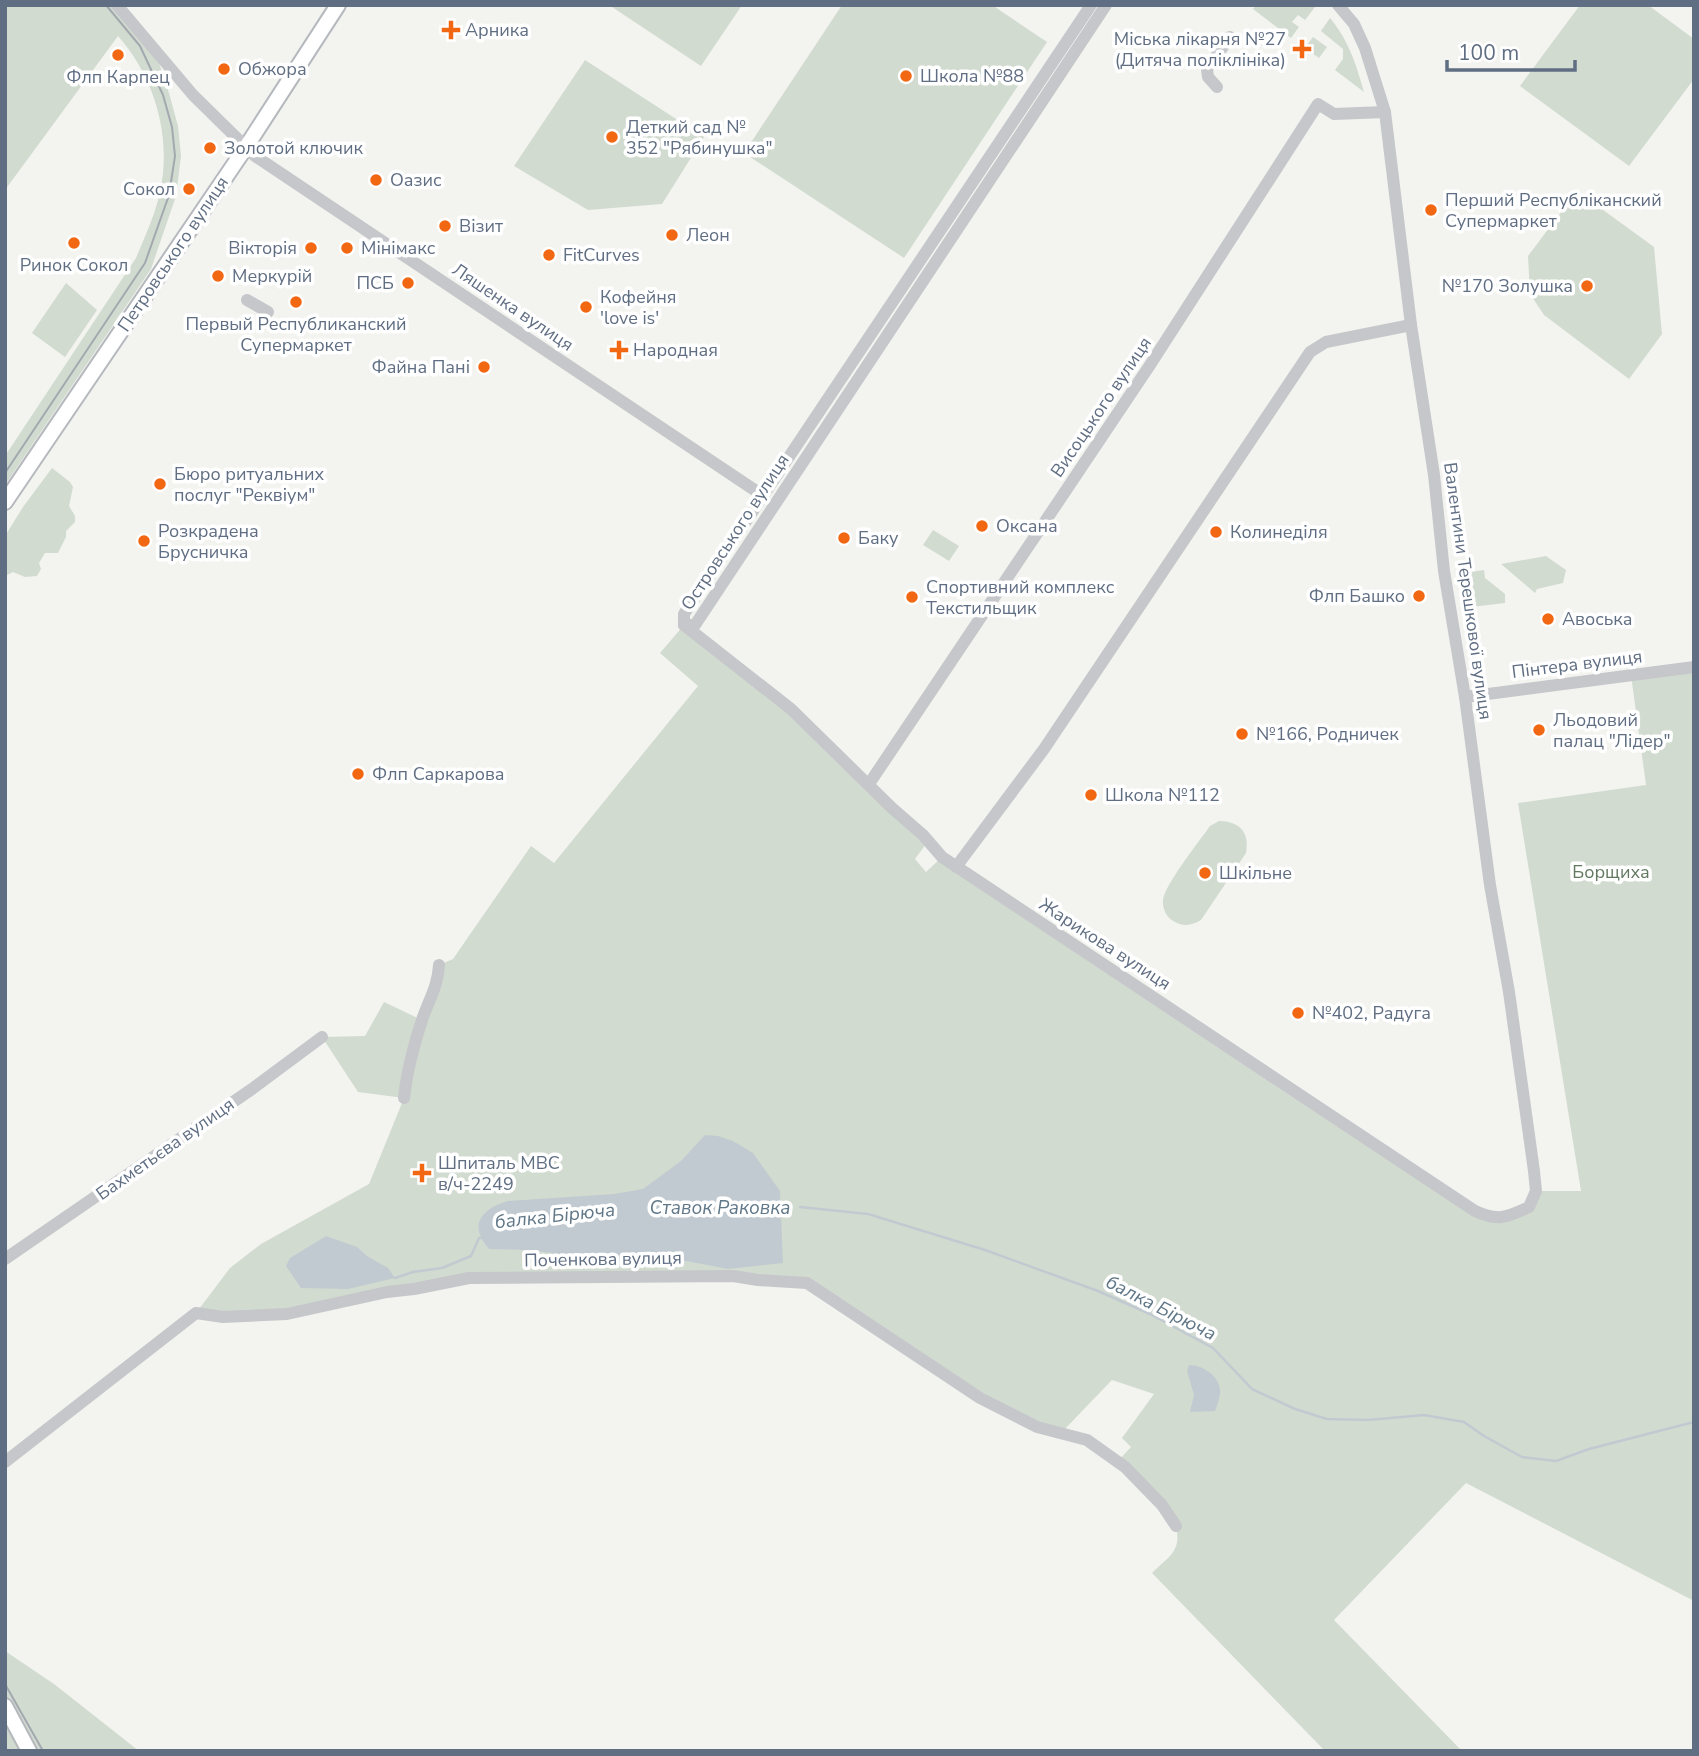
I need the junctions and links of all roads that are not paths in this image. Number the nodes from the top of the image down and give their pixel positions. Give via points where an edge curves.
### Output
1 (117, 5) edge
2 (338, 5) edge
3 (1091, 5) edge
4 (1106, 5) edge
5 (1338, 5) edge
6 (1230, 37) dead end
7 (1217, 87) dead end
8 (1385, 112) junction
9 (246, 148) junction
10 (247, 300) dead end
11 (268, 312) dead end
12 (1411, 325) junction
13 (762, 495) junction
14 (5, 502) edge
15 (684, 625) junction
16 (1694, 667) edge
17 (1465, 697) junction
18 (869, 784) junction
19 (956, 867) junction
20 (439, 965) dead end
21 (323, 1037) dead end
22 (404, 1098) dead end
23 (1536, 1191) joint
24 (5, 1259) edge
25 (5, 1462) edge
26 (1176, 1526) dead end
27 (5, 1706) edge
28 (29, 1751) edge

1 - 9 street, Ляшенка вулиця
2 - 9 main road, Петровського вулиця
3 - 13 street, Островського вулиця
4 - 15 street, Островського вулиця via 695,625
5 - 8 street, Валентини Терешкової вулиця via 1365,48
6 - 7 street via 1207,69
8 - 12 street, Валентини Терешкової вулиця
8 - 18 street, Висоцького вулиця via 1335,114 1318,104 1143,377
9 - 13 street, Ляшенка вулиця
9 - 14 main road, Петровського вулиця
10 - 11 street
12 - 17 street, Валентини Терешкової вулиця
12 - 19 street via 1326,342 1310,352 1044,749
13 - 15 street, Островського вулиця via 684,614
15 - 18 street, Жарикова вулиця via 791,709
16 - 17 street, Пінтера вулиця
17 - 23 street, Валентини Терешкової вулиця
18 - 19 street, Жарикова вулиця
19 - 23 street, Жарикова вулиця via 1475,1211 1503,1219 1529,1207
20 - 22 street via 438,982 408,1068
21 - 24 street, Бахметьєва вулиця
25 - 26 street, Поченкова вулиця via 197,1313 223,1317 287,1314 469,1278 733,1276 807,1283 980,1398 1037,1427 1087,1440 1125,1467
27 - 28 main road

